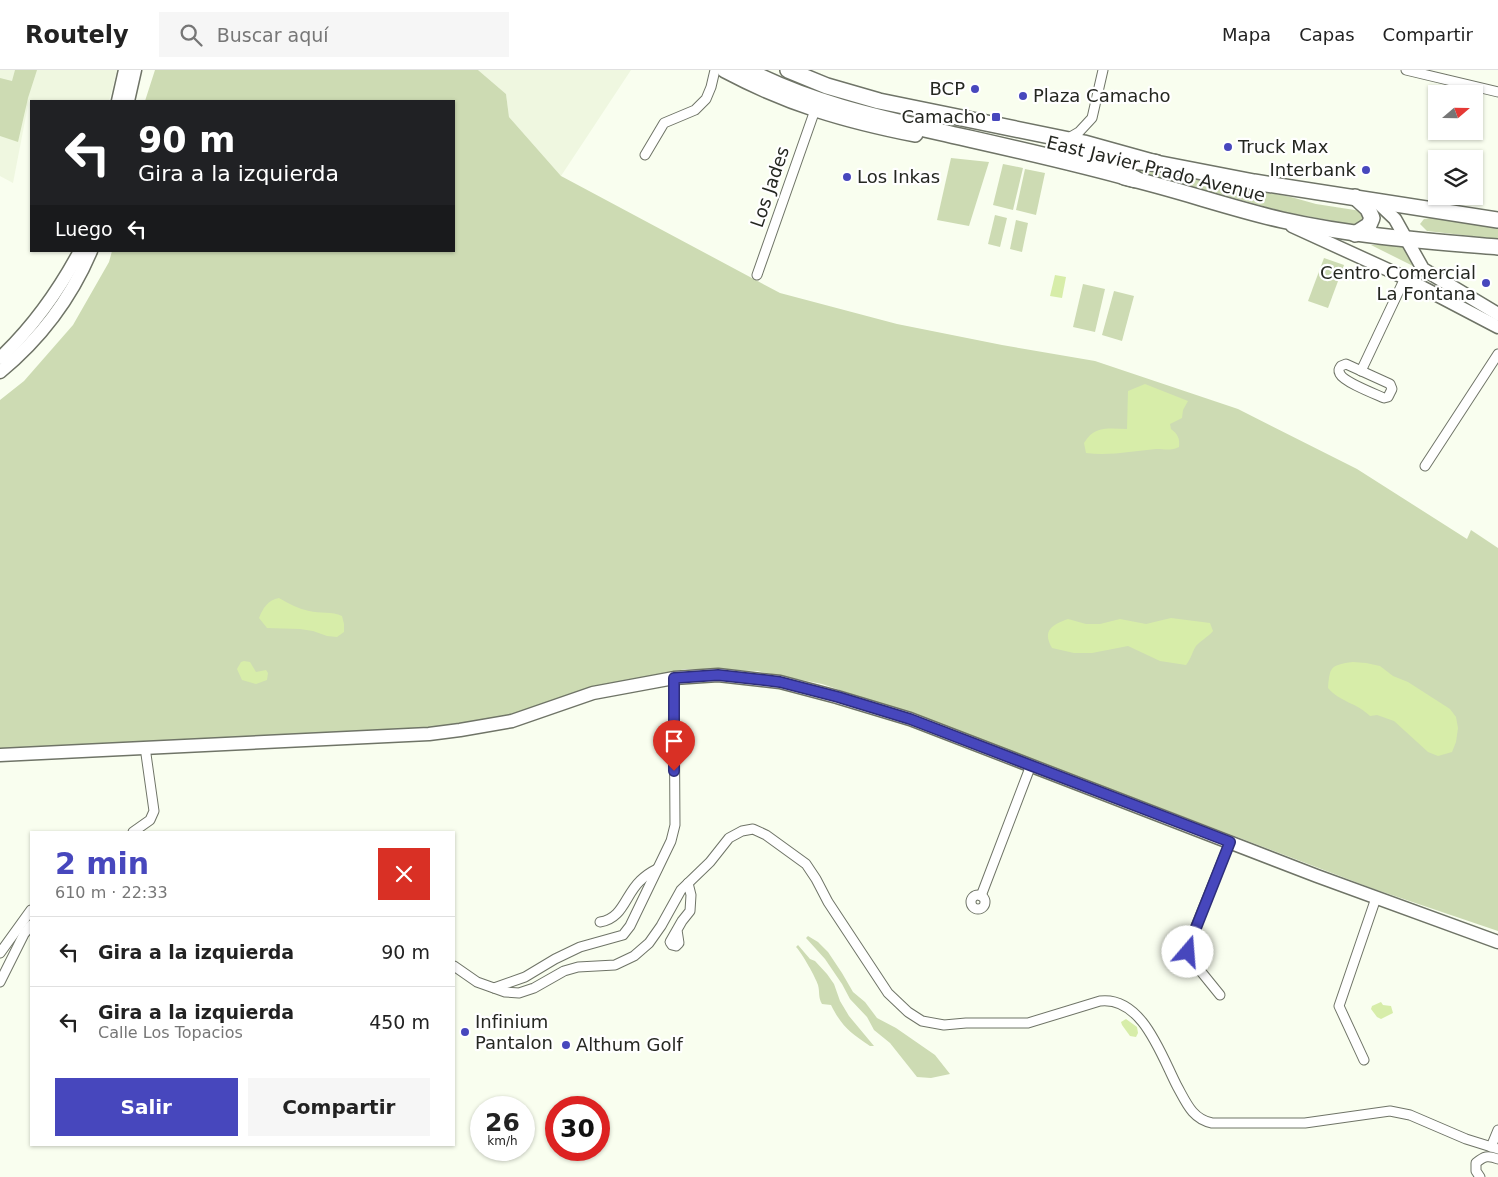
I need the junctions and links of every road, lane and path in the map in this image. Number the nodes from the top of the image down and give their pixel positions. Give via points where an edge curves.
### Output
1 (125, 70) edge
2 (136, 70) edge
3 (715, 70) edge
4 (726, 70) edge
5 (746, 70) edge
6 (768, 70) edge
7 (788, 70) edge
8 (1103, 70) edge
9 (1406, 70) edge
10 (1498, 92) edge
11 (118, 100) edge
12 (128, 100) edge
13 (815, 110) junction
14 (868, 112) junction
15 (1067, 140) junction
16 (645, 155) dead end
17 (1156, 163) junction
18 (1136, 179) junction
19 (1354, 197) junction
20 (1375, 200) junction
21 (1280, 220) junction
22 (1498, 220) edge
23 (1355, 234) junction
24 (1408, 240) junction
25 (1498, 247) edge
26 (79, 252) edge
27 (90, 252) edge
28 (757, 275) dead end
29 (1406, 278) junction
30 (1498, 314) edge
31 (1498, 327) edge
32 (1498, 354) edge
33 (0, 356) edge
34 (1361, 370) junction
35 (0, 372) edge
36 (1425, 466) dead end
37 (674, 678) junction
38 (145, 747) junction
39 (0, 755) edge
40 (1031, 765) junction
41 (134, 831) edge
42 (1230, 842) junction
43 (657, 868) junction
44 (688, 883) junction
45 (981, 896) dead end
46 (1376, 898) junction
47 (30, 911) edge
48 (600, 922) dead end
49 (30, 926) edge
50 (677, 930) dead end
51 (1498, 942) edge
52 (0, 953) edge
53 (455, 967) edge
54 (0, 982) edge
55 (494, 988) junction
56 (1220, 995) dead end
57 (1364, 1060) dead end
58 (1498, 1130) edge
59 (1495, 1148) edge
60 (1498, 1158) edge
61 (1480, 1177) edge

1 - 11 street
2 - 12 street
3 - 16 street via 706,99 689,113 664,124
4 - 13 main road, East Javier Prado Avenue
5 - 14 highway via 809,98
6 - 14 highway
7 - 15 main road, East Javier Prado Avenue via 827,86 879,101
8 - 15 street via 1092,118
9 - 10 street
13 - 18 main road, East Javier Prado Avenue via 886,128
13 - 28 street, Los Jades
14 - 17 highway
14 - 18 highway
15 - 17 main road, East Javier Prado Avenue
17 - 19 main road, East Javier Prado Avenue
18 - 21 main road, East Javier Prado Avenue
19 - 20 main road, East Javier Prado Avenue
19 - 23 main road via 1368,209 1372,218 1369,225
20 - 22 main road, East Javier Prado Avenue
20 - 24 street via 1395,218
21 - 23 main road, East Javier Prado Avenue
21 - 29 street
23 - 24 main road, East Javier Prado Avenue
24 - 25 main road, East Javier Prado Avenue
24 - 30 street via 1423,269
26 - 33 street via 41,315
27 - 35 street via 50,320
29 - 31 street
29 - 34 street
32 - 36 street
34 - 34 street via 1346,364 1339,371 1346,380 1388,397 1392,390 1390,384
37 - 38 street via 593,693 512,721 460,730
37 - 40 street via 718,675 780,682 910,719
37 - 43 street via 675,824 671,841
38 - 39 street
38 - 41 street via 154,811 150,820
40 - 42 street
40 - 45 street
42 - 46 street
42 - 56 street via 1188,948 1190,958
43 - 48 street via 639,882 616,916
43 - 55 street via 623,936 580,947 525,977
44 - 50 street via 690,911
44 - 55 street via 672,903 649,943 634,956 615,964 571,969 519,992
44 - 59 street via 729,838 753,829 806,864 888,993 922,1021 944,1025 1028,1023 1100,1001 1121,1002 1144,1022 1190,1110 1204,1121 1305,1123 1390,1111
46 - 51 street
46 - 57 street via 1339,1006
47 - 52 street
49 - 54 street
53 - 55 street via 477,982
58 - 59 street
60 - 61 street via 1483,1157 1476,1164

